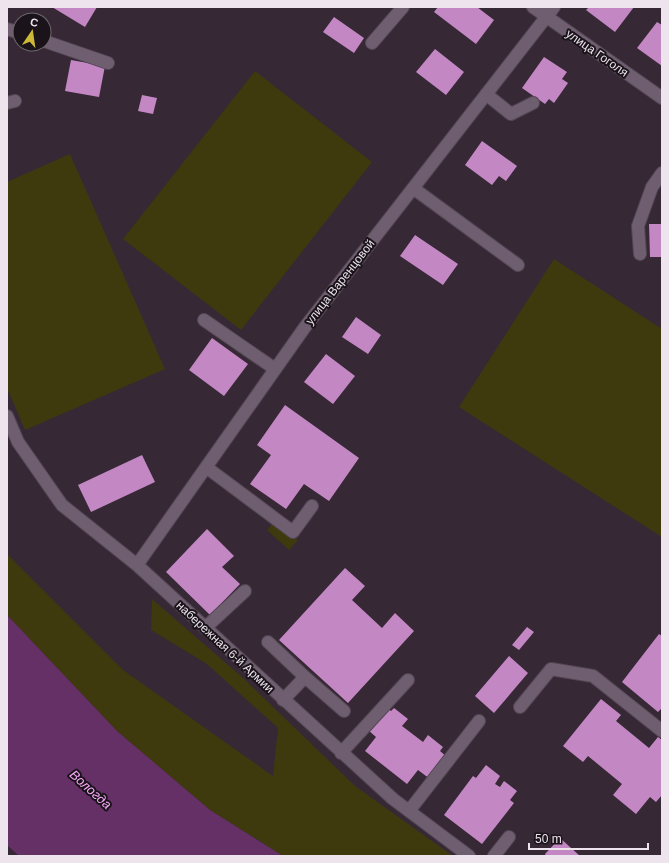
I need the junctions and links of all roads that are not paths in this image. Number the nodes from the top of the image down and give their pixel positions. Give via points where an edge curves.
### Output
1 (403, 7) edge
2 (533, 7) edge
3 (554, 7) edge
4 (546, 17) junction
5 (372, 43) dead end
6 (52, 44) edge
7 (108, 63) dead end
8 (486, 94) junction
9 (662, 98) edge
10 (533, 104) dead end
11 (662, 173) edge
12 (413, 188) junction
13 (640, 254) dead end
14 (518, 264) dead end
15 (204, 320) dead end
16 (275, 369) junction
17 (7, 416) edge
18 (206, 468) junction
19 (312, 506) dead end
20 (137, 565) junction
21 (245, 591) dead end
22 (205, 628) junction
23 (268, 642) dead end
24 (306, 677) junction
25 (408, 680) dead end
26 (283, 700) junction
27 (520, 707) dead end
28 (344, 711) dead end
29 (479, 721) dead end
30 (660, 726) edge
31 (341, 753) junction
32 (409, 812) junction
33 (509, 837) dead end
34 (469, 856) edge
35 (494, 856) edge

1 - 5 street
2 - 4 street, улица Гоголя
3 - 4 street, улица Варенцовой
4 - 8 street, улица Варенцовой
4 - 9 street, улица Гоголя
6 - 7 street
8 - 10 street via 511,114
8 - 12 street, улица Варенцовой
11 - 13 street via 652,187 638,226
12 - 14 street
12 - 16 street, улица Варенцовой
15 - 16 street
16 - 18 street, улица Варенцовой
17 - 20 street, набережная 6-й Армии via 18,442 62,505
18 - 19 street via 293,532
18 - 20 street, улица Варенцовой
20 - 22 street, набережная 6-й Армии
21 - 22 street
22 - 26 street, набережная 6-й Армии
23 - 24 street
24 - 26 street
24 - 28 street
25 - 31 street
26 - 31 street, набережная 6-й Армии
27 - 30 street via 551,670 593,676
29 - 32 street
31 - 32 street, набережная 6-й Армии
32 - 34 street, набережная 6-й Армии
33 - 35 street

